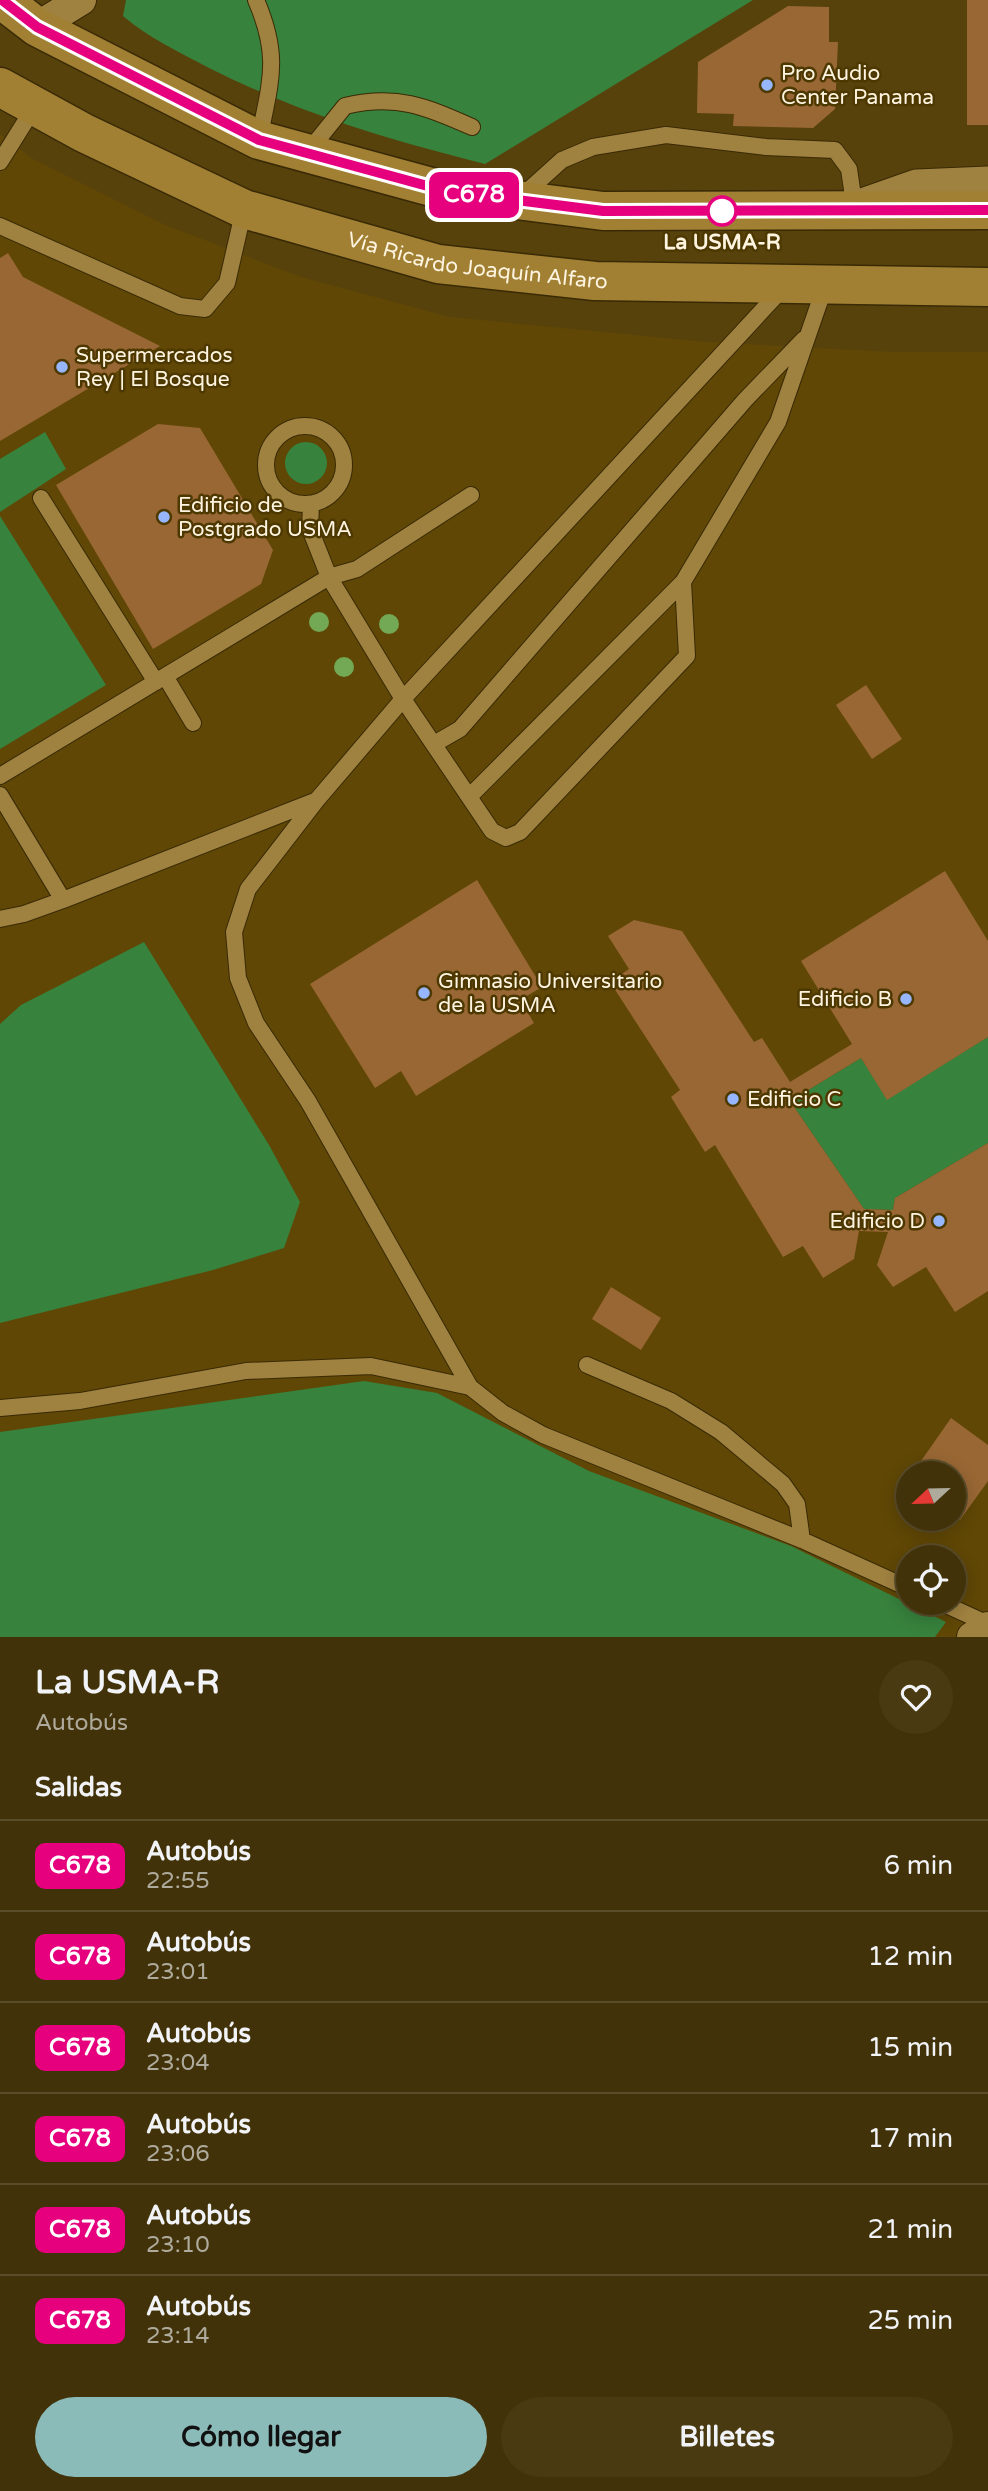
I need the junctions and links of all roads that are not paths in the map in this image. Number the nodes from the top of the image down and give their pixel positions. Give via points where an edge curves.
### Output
1 (2, 0) edge
2 (81, 0) edge
3 (256, 0) edge
4 (37, 27) junction
5 (0, 87) edge
6 (35, 106) junction
7 (471, 127) dead end
8 (259, 140) junction
9 (307, 153) junction
10 (0, 162) edge
11 (988, 185) edge
12 (517, 201) junction
13 (244, 209) junction
14 (855, 210) junction
15 (988, 210) edge
16 (0, 226) edge
17 (786, 285) junction
18 (825, 286) junction
19 (988, 287) edge
20 (807, 336) junction
21 (471, 495) dead end
22 (41, 498) dead end
23 (311, 504) junction
24 (329, 577) junction
25 (683, 582) junction
26 (160, 679) junction
27 (403, 699) junction
28 (193, 723) dead end
29 (434, 744) junction
30 (0, 776) edge
31 (0, 795) edge
32 (469, 797) junction
33 (316, 801) junction
34 (63, 900) junction
35 (0, 919) edge
36 (587, 1365) dead end
37 (470, 1387) junction
38 (0, 1408) edge
39 (802, 1541) junction
40 (896, 1583) edge
41 (966, 1614) edge
42 (988, 1625) edge
43 (972, 1637) edge

1 - 4 main road
2 - 4 street
3 - 8 lane via 274,62
4 - 8 main road
5 - 6 main road, Vía Ricardo Joaquín Alfaro
6 - 10 lane
6 - 13 main road, Vía Ricardo Joaquín Alfaro
7 - 9 lane via 419,104 383,100 354,104 345,106
8 - 9 main road
9 - 12 main road via 446,191
11 - 14 street via 917,188
12 - 14 main road via 603,211
12 - 14 lane via 562,160 593,147 666,135 766,148 835,150 849,169
13 - 16 lane via 227,283 205,309 180,306
13 - 17 main road, Vía Ricardo Joaquín Alfaro via 438,264 594,281
14 - 15 main road
17 - 18 main road, Vía Ricardo Joaquín Alfaro
17 - 27 lane
18 - 19 main road, Vía Ricardo Joaquín Alfaro
18 - 20 lane
20 - 25 lane via 778,422
20 - 29 lane via 745,400 460,729
21 - 24 lane via 357,569
22 - 26 lane
23 - 23 lane via 334,492 341,481 343,456 330,434 306,425 293,427 272,443 267,454 269,480 286,499
23 - 24 lane via 310,529
24 - 26 lane
24 - 27 lane
25 - 32 lane
25 - 32 lane via 687,656 520,832 506,838 492,831
26 - 28 lane
26 - 30 lane
27 - 29 lane
27 - 33 lane
29 - 32 lane
31 - 34 lane
33 - 34 lane
33 - 37 lane via 248,889 234,932 238,978 256,1023 308,1101
34 - 35 lane
36 - 39 lane via 671,1402 731,1441 783,1484 797,1504
37 - 38 lane via 371,1366 246,1371 80,1401
37 - 39 lane via 503,1413 543,1435
39 - 40 lane
41 - 42 lane
42 - 43 street

